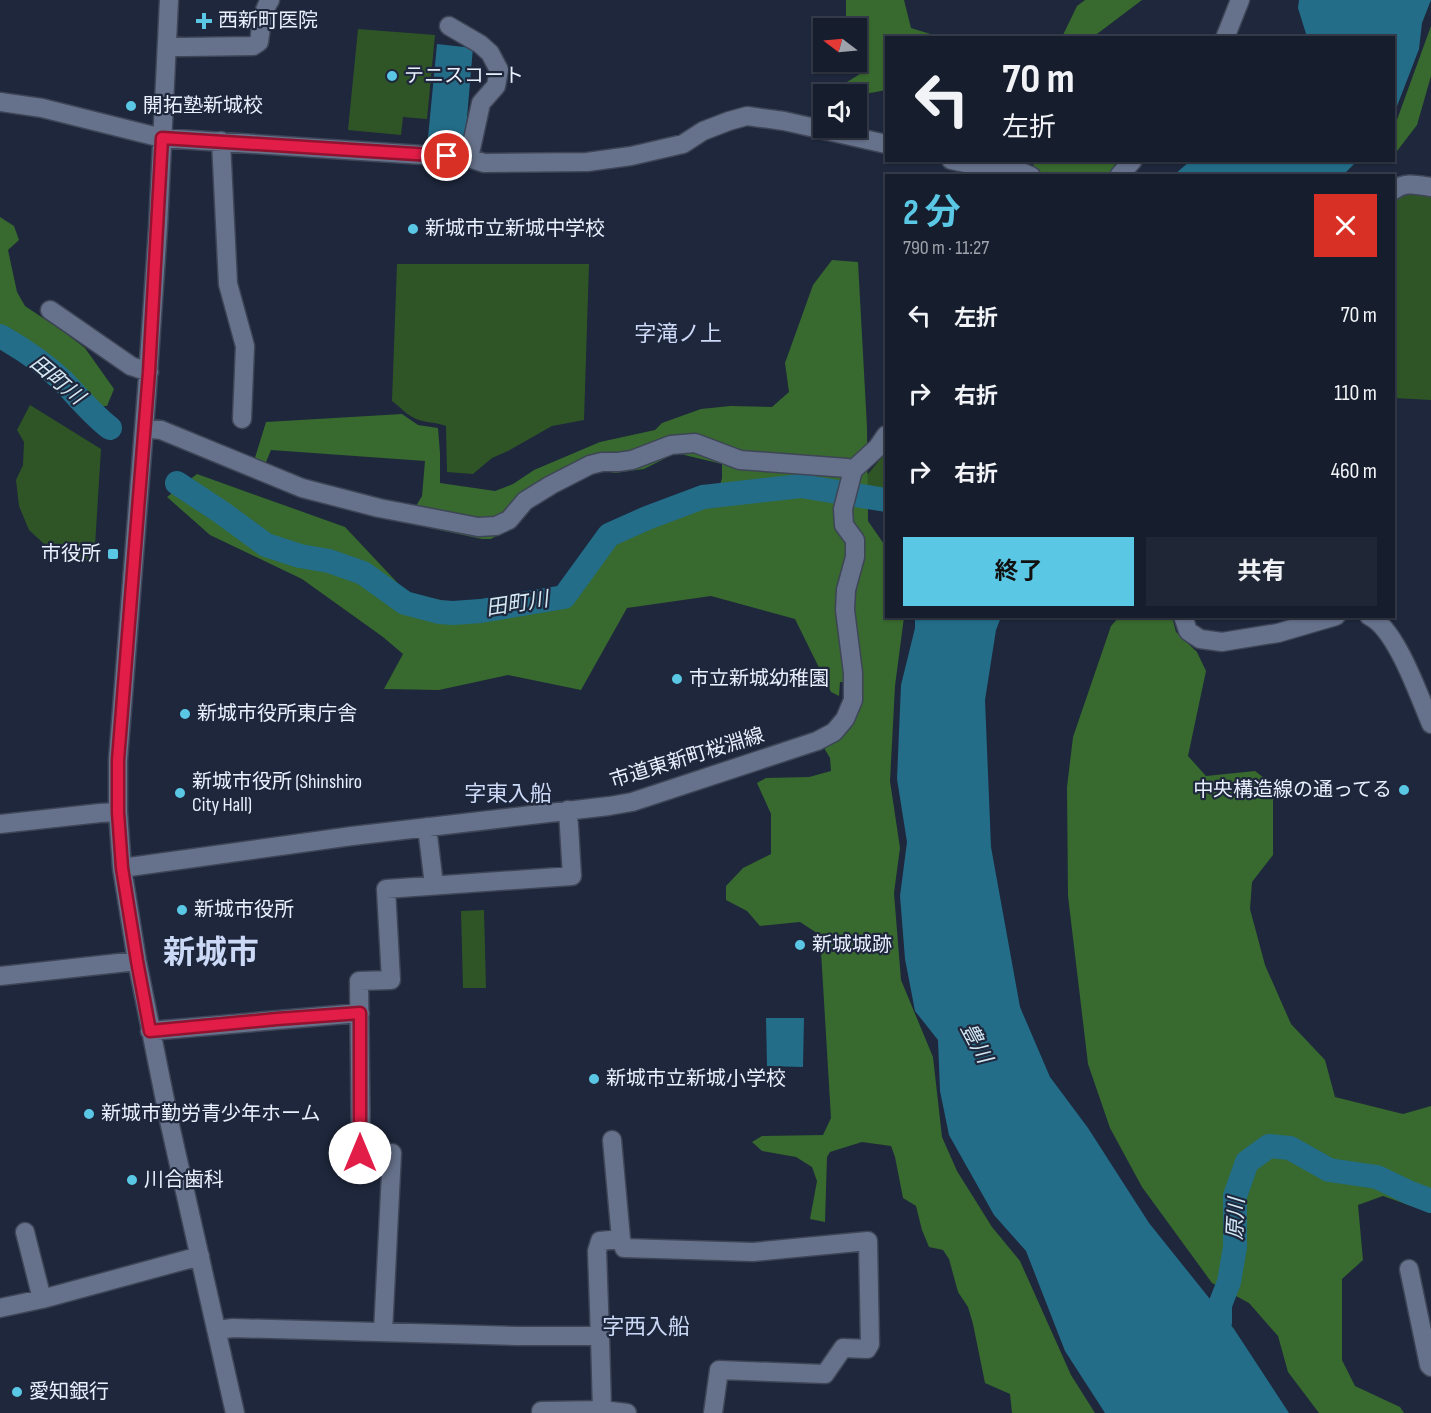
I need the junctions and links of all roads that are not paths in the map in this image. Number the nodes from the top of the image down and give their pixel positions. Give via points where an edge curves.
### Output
1 (169, 0) edge
2 (270, 0) edge
3 (1240, 0) edge
4 (449, 26) dead end
5 (1226, 36) edge
6 (167, 46) junction
7 (0, 102) edge
8 (162, 138) junction
9 (221, 141) junction
10 (885, 144) edge
11 (469, 158) junction
12 (960, 162) edge
13 (1131, 162) edge
14 (1026, 174) edge
15 (1121, 174) edge
16 (1431, 187) edge
17 (1395, 189) edge
18 (50, 310) dead end
19 (149, 372) junction
20 (242, 419) dead end
21 (144, 428) junction
22 (885, 436) edge
23 (849, 486) junction
24 (1184, 618) edge
25 (1329, 618) edge
26 (1372, 618) edge
27 (1431, 724) edge
28 (568, 810) junction
29 (118, 812) junction
30 (0, 824) edge
31 (427, 827) junction
32 (122, 868) junction
33 (434, 885) junction
34 (137, 961) junction
35 (0, 976) edge
36 (360, 1013) junction
37 (150, 1031) junction
38 (612, 1140) dead end
39 (26, 1232) dead end
40 (621, 1239) junction
41 (200, 1256) junction
42 (1409, 1269) dead end
43 (42, 1299) junction
44 (0, 1308) edge
45 (217, 1330) junction
46 (383, 1332) junction
47 (600, 1336) junction
48 (1431, 1367) edge
49 (602, 1410) junction
50 (235, 1413) edge
51 (541, 1413) edge
52 (627, 1413) edge
53 (713, 1413) edge

1 - 6 street
2 - 6 street via 259,42 253,46
3 - 5 street
4 - 11 street via 480,44 499,70 496,86 481,103
6 - 8 street
7 - 8 street via 42,108
8 - 9 street
8 - 19 street
9 - 11 street
9 - 20 street via 228,284 245,346
10 - 11 street via 747,116 703,131 683,144 631,156 548,163 484,163
12 - 14 street via 1008,166
13 - 15 street
16 - 17 street via 1414,184
18 - 19 street via 131,366
19 - 21 street
21 - 23 street via 161,430 302,488 478,527 509,520 525,501 590,465 632,460 671,445 696,443 740,460 847,468
21 - 29 street via 118,749
22 - 23 street
23 - 28 street, 市道東新町桜淵線 via 843,509 844,525 855,540 845,610 853,700 834,732 632,802
24 - 25 street via 1188,631 1200,639 1222,642 1278,633
26 - 27 street via 1391,637
28 - 31 street, 市道東新町桜淵線
28 - 33 street via 572,876
29 - 30 street
29 - 32 street
31 - 32 street, 市道東新町桜淵線
31 - 33 street
32 - 34 street
33 - 36 street via 386,889 391,980 359,981
34 - 35 street
34 - 37 street
36 - 37 street
36 - 46 street via 360,1153 392,1153
37 - 41 street
38 - 40 street
39 - 43 street
40 - 47 street via 600,1241 597,1251
40 - 53 street via 624,1248 753,1252 868,1241 867,1349 843,1348 825,1374 718,1370
41 - 43 street
41 - 45 street
42 - 48 street
43 - 44 street
45 - 46 street
45 - 50 street
46 - 47 street
47 - 49 street
49 - 51 street
49 - 52 street

